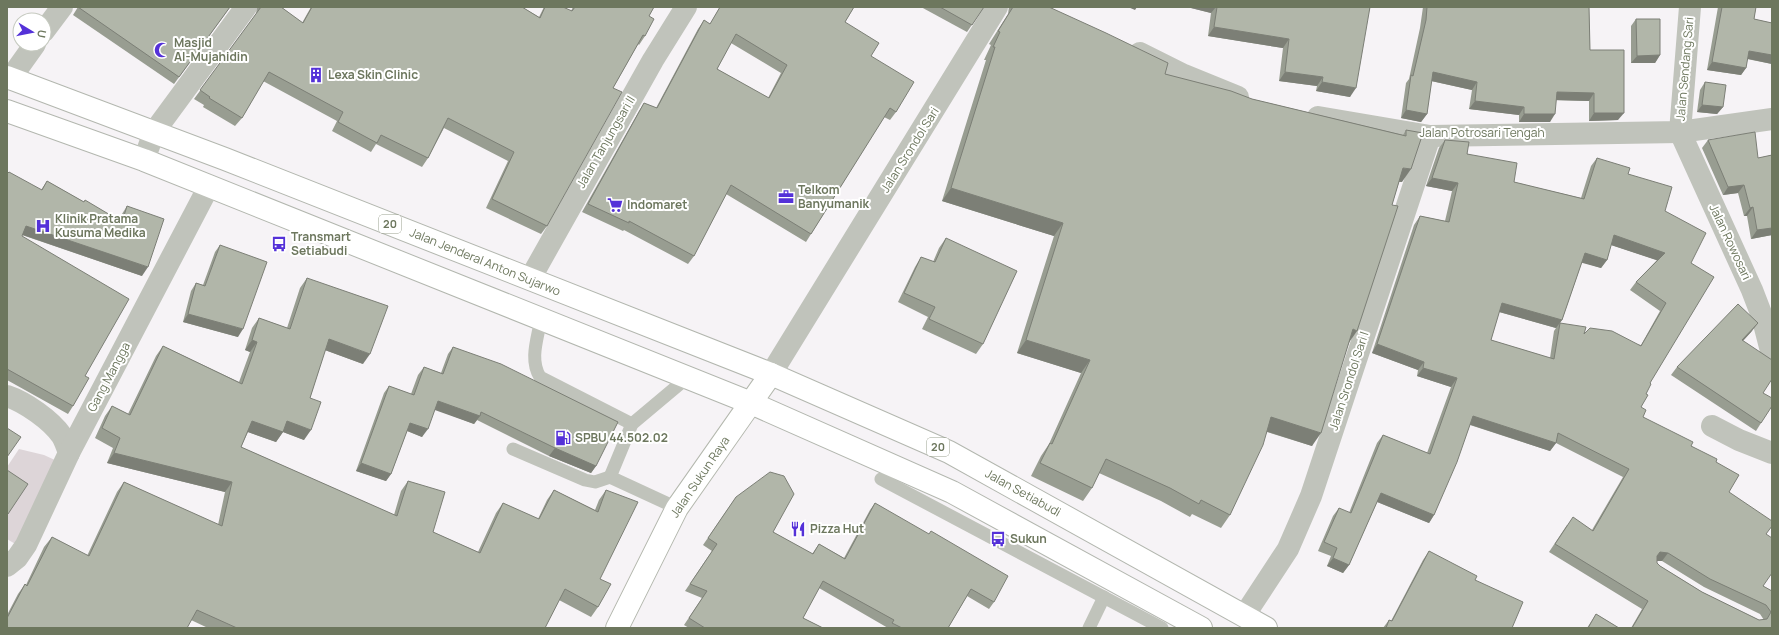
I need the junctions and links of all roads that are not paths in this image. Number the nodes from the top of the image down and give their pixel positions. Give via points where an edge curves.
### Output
1 (62, 7) edge
2 (246, 7) edge
3 (686, 7) edge
4 (998, 7) edge
5 (1690, 7) edge
6 (52, 20) edge
7 (1123, 44) edge
8 (29, 52) edge
9 (8, 78) edge
10 (1260, 103) edge
11 (7, 111) edge
12 (1298, 112) edge
13 (1772, 120) edge
14 (154, 132) junction
15 (1680, 132) junction
16 (1430, 136) junction
17 (144, 160) junction
18 (209, 186) junction
19 (530, 279) junction
20 (542, 318) junction
21 (1772, 355) edge
22 (772, 374) junction
23 (688, 377) junction
24 (7, 396) edge
25 (751, 403) junction
26 (632, 424) junction
27 (1712, 426) dead end
28 (513, 449) dead end
29 (69, 453) junction
30 (1772, 453) edge
31 (610, 477) junction
32 (881, 479) dead end
33 (677, 508) junction
34 (7, 566) edge
35 (1104, 597) junction
36 (1244, 616) junction
37 (1194, 626) edge
38 (619, 627) edge
39 (1089, 628) edge
40 (1162, 628) edge
41 (1266, 628) edge

1 - 6 street
2 - 14 street
3 - 19 street, Jalan Tanjungsari II via 653,60
4 - 22 street, Jalan Srondol Sari
5 - 15 street, Jalan Sendang Sari
7 - 10 street via 1184,75 1246,100
8 - 9 street
9 - 14 main road, Jalan Jenderal Anton Sujarwo / 20
11 - 17 main road
12 - 16 street, Jalan Potrosari Tengah
13 - 15 street, Jalan Potrosari Tengah
14 - 17 street
14 - 19 main road, Jalan Jenderal Anton Sujarwo / 20
15 - 16 street, Jalan Potrosari Tengah
15 - 21 street, Jalan Rowosari via 1752,290
16 - 36 street, Jalan Srondol Sari I via 1311,496 1288,549
17 - 18 main road
18 - 20 main road
18 - 29 street, Gang Mangga
19 - 22 main road, Jalan Jenderal Anton Sujarwo / 20
20 - 23 main road
20 - 26 lane via 533,361 540,377
22 - 25 main road, Jalan Sukun Raya
22 - 36 main road, Jalan Setiabudi / 20 via 949,452
23 - 25 main road
23 - 26 lane
24 - 29 street via 52,423 63,437
25 - 33 main road, Jalan Sukun Raya
25 - 37 main road via 952,492
26 - 31 lane
27 - 30 street
28 - 31 lane via 585,480 596,482
29 - 34 street, Gang Mangga via 26,545 17,558
31 - 33 lane
32 - 35 lane
33 - 38 main road, Jalan Sukun Raya
35 - 39 lane
35 - 40 lane
36 - 41 main road, Jalan Setiabudi / 20

